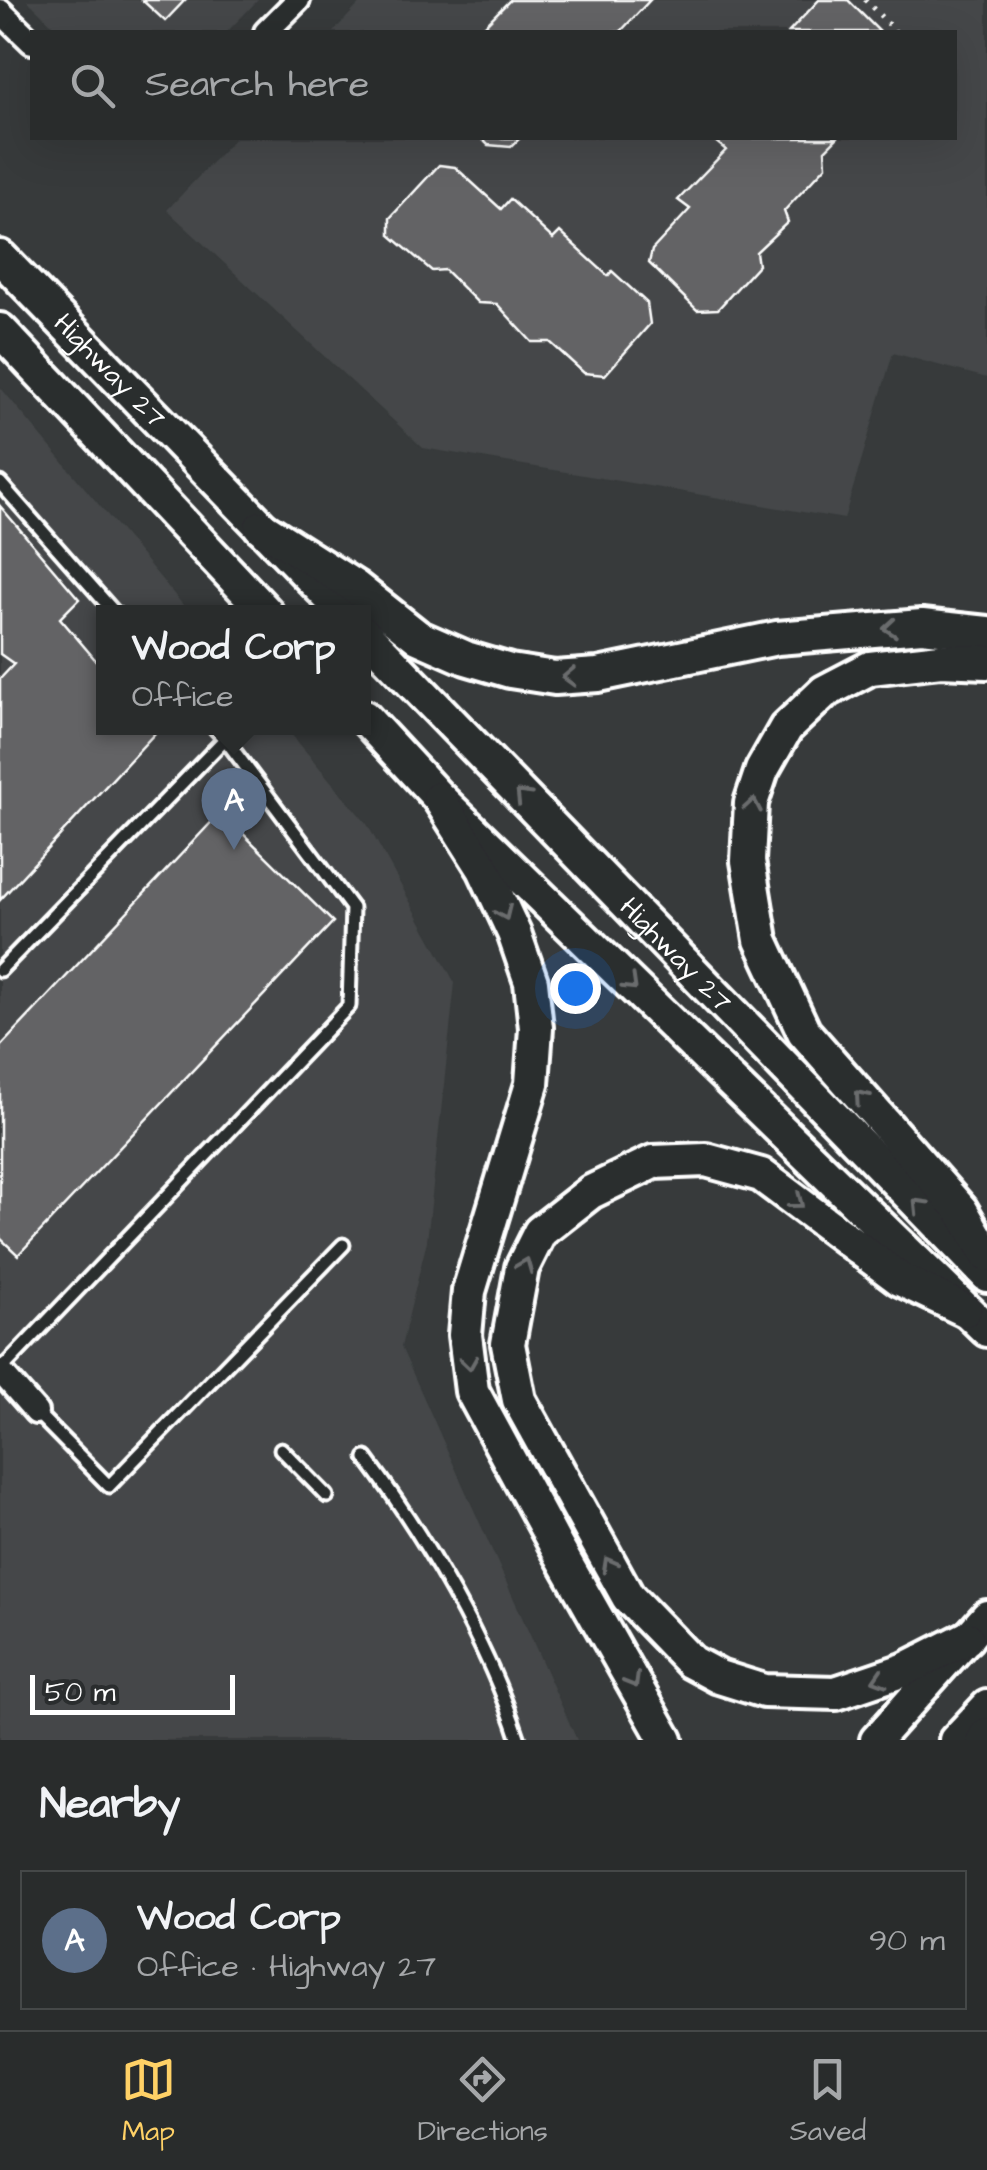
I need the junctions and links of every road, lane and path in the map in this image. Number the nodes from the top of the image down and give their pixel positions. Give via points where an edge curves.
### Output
1 (298, 0) edge
2 (865, 0) edge
3 (0, 12) edge
4 (268, 30) edge
5 (894, 30) edge
6 (30, 40) edge
7 (0, 257) edge
8 (0, 330) edge
9 (0, 483) edge
10 (260, 526) junction
11 (108, 605) edge
12 (259, 605) edge
13 (337, 605) edge
14 (987, 634) edge
15 (371, 640) edge
16 (987, 662) edge
17 (371, 724) edge
18 (221, 735) edge
19 (226, 740) junction
20 (440, 798) junction
21 (0, 970) edge
22 (343, 1245) dead end
23 (987, 1255) edge
24 (987, 1275) edge
25 (976, 1320) edge
26 (0, 1371) edge
27 (36, 1412) joint
28 (281, 1449) dead end
29 (366, 1458) dead end
30 (327, 1496) dead end
31 (977, 1627) edge
32 (987, 1706) edge
33 (519, 1740) edge
34 (666, 1740) edge
35 (876, 1740) edge
36 (955, 1740) edge

1 - 4 street
2 - 5 path
3 - 6 street
7 - 10 main road, Highway 27
8 - 12 main road, Highway 27
9 - 11 lane
10 - 13 main road, Highway 27
14 -> 10 main road via 922,626 777,638 598,676 540,676 466,658 418,637
24 -> 15 main road, Highway 27
23 -> 16 main road via 961,1210 804,1032 761,940 748,861 762,770 786,728 824,692 870,668
17 - 20 main road, Highway 27
18 - 19 lane
19 - 21 lane
19 - 26 lane via 352,908 349,1006
20 -> 25 main road, Highway 27
20 -> 34 main road via 514,934 531,982 536,1028 532,1084 469,1290 464,1334 472,1391
22 - 27 lane via 109,1486
31 -> 25 main road via 904,1670 836,1692 764,1691 691,1662 628,1597 519,1400 508,1344 522,1268 540,1232 591,1192 654,1162 706,1160 761,1175 900,1279
26 - 27 street
28 - 30 lane
29 - 33 lane via 410,1516 480,1647
31 - 35 main road
32 - 36 main road

